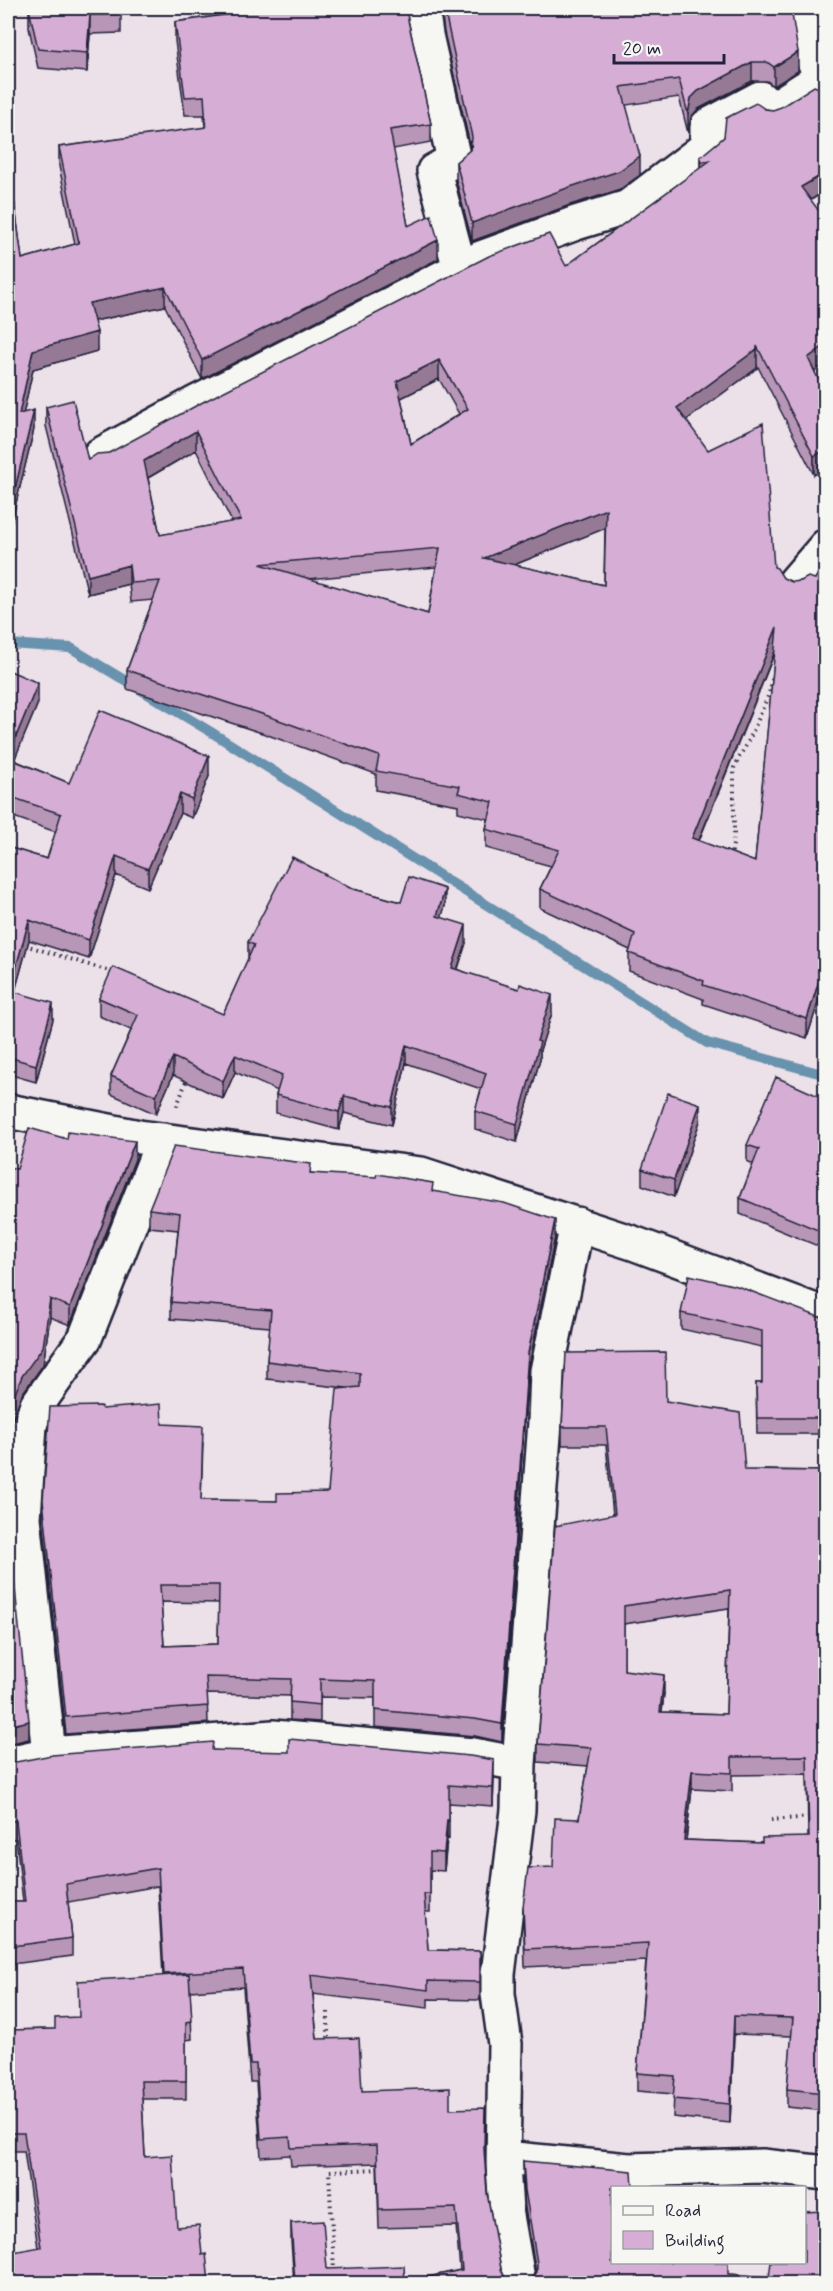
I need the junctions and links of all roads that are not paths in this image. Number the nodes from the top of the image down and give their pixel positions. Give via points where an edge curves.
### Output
1 (422, 8) edge
2 (807, 8) edge
3 (823, 84) edge
4 (460, 269) junction
5 (100, 455) edge
6 (825, 546) edge
7 (825, 586) edge
8 (8, 1111) edge
9 (163, 1140) junction
10 (577, 1224) junction
11 (825, 1315) edge
12 (49, 1754) junction
13 (8, 1763) edge
14 (519, 1764) junction
15 (504, 2158) junction
16 (825, 2173) edge
17 (519, 2283) edge

1 - 4 street via 454,160 434,171
2 - 3 street via 814,61
3 - 4 street via 771,110 760,98 707,126 707,147 628,207 481,258
4 - 5 street
6 - 7 street via 795,582
8 - 9 street
9 - 10 street via 421,1174
9 - 12 street via 86,1338 38,1405 30,1425 24,1518
10 - 11 street
10 - 14 street via 547,1371
12 - 13 street
12 - 14 street via 273,1737 472,1755
14 - 15 street via 518,1810 498,1974 506,2044
15 - 16 street via 629,2170 762,2166
15 - 17 street via 506,2210

